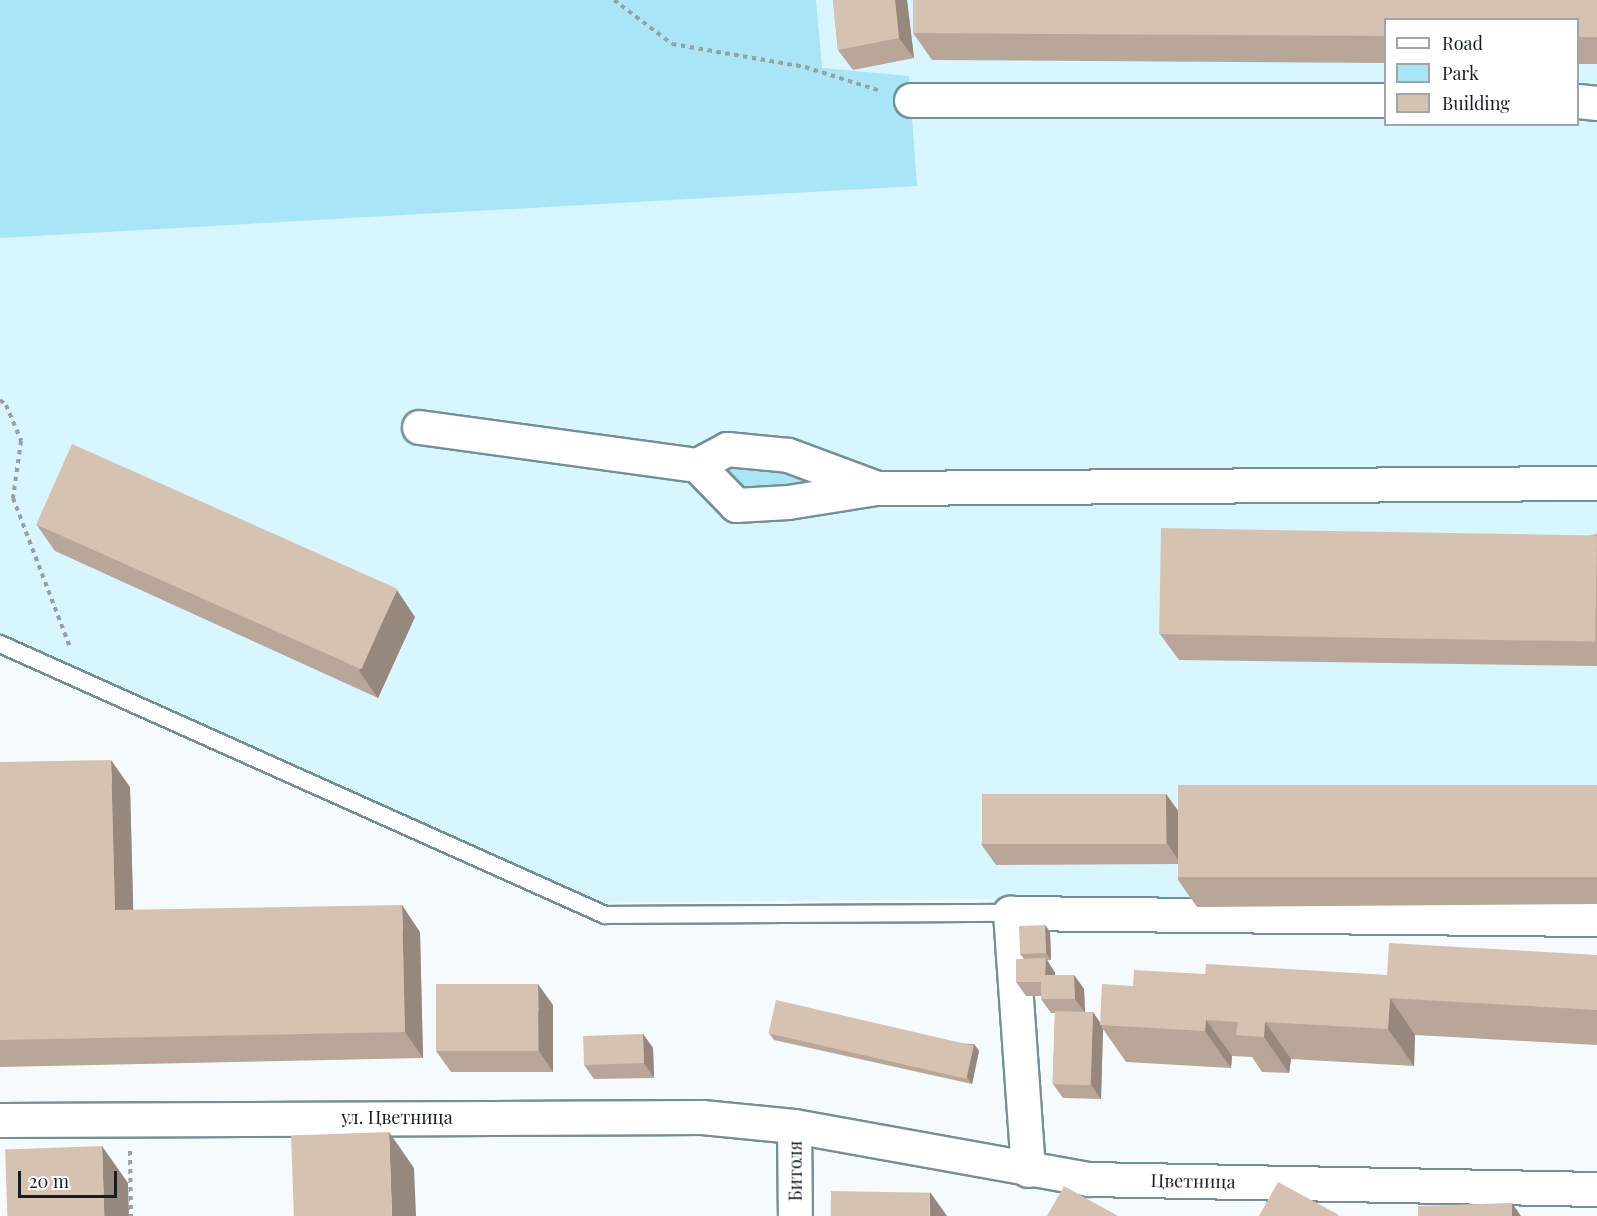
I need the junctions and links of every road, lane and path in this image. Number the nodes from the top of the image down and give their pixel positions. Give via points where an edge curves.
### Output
1 (614, 0) edge
2 (911, 100) joint
3 (1384, 100) edge
4 (1579, 101) edge
5 (1597, 103) edge
6 (0, 400) edge
7 (419, 427) dead end
8 (697, 465) junction
9 (1597, 483) edge
10 (876, 488) junction
11 (0, 644) edge
12 (84, 681) junction
13 (1010, 913) junction
14 (1597, 919) edge
15 (129, 1118) junction
16 (0, 1120) edge
17 (794, 1126) junction
18 (1028, 1170) junction
19 (1597, 1189) edge
20 (131, 1216) edge
21 (795, 1216) edge

1 - 2 path via 672,44 805,67
2 - 3 street
4 - 5 street
6 - 12 path via 6,405 21,441 13,498
7 - 8 street
8 - 10 street via 727,449 788,455
8 - 10 street via 736,505 788,502
9 - 10 street
11 - 12 lane
12 - 13 lane via 605,915
13 - 14 street
13 - 18 street
15 - 16 street, ул. Цветница
15 - 17 street, ул. Цветница via 702,1117
15 - 20 path
17 - 18 street, Цветница
17 - 21 street, Битоля
18 - 19 street, Цветница via 1089,1179

